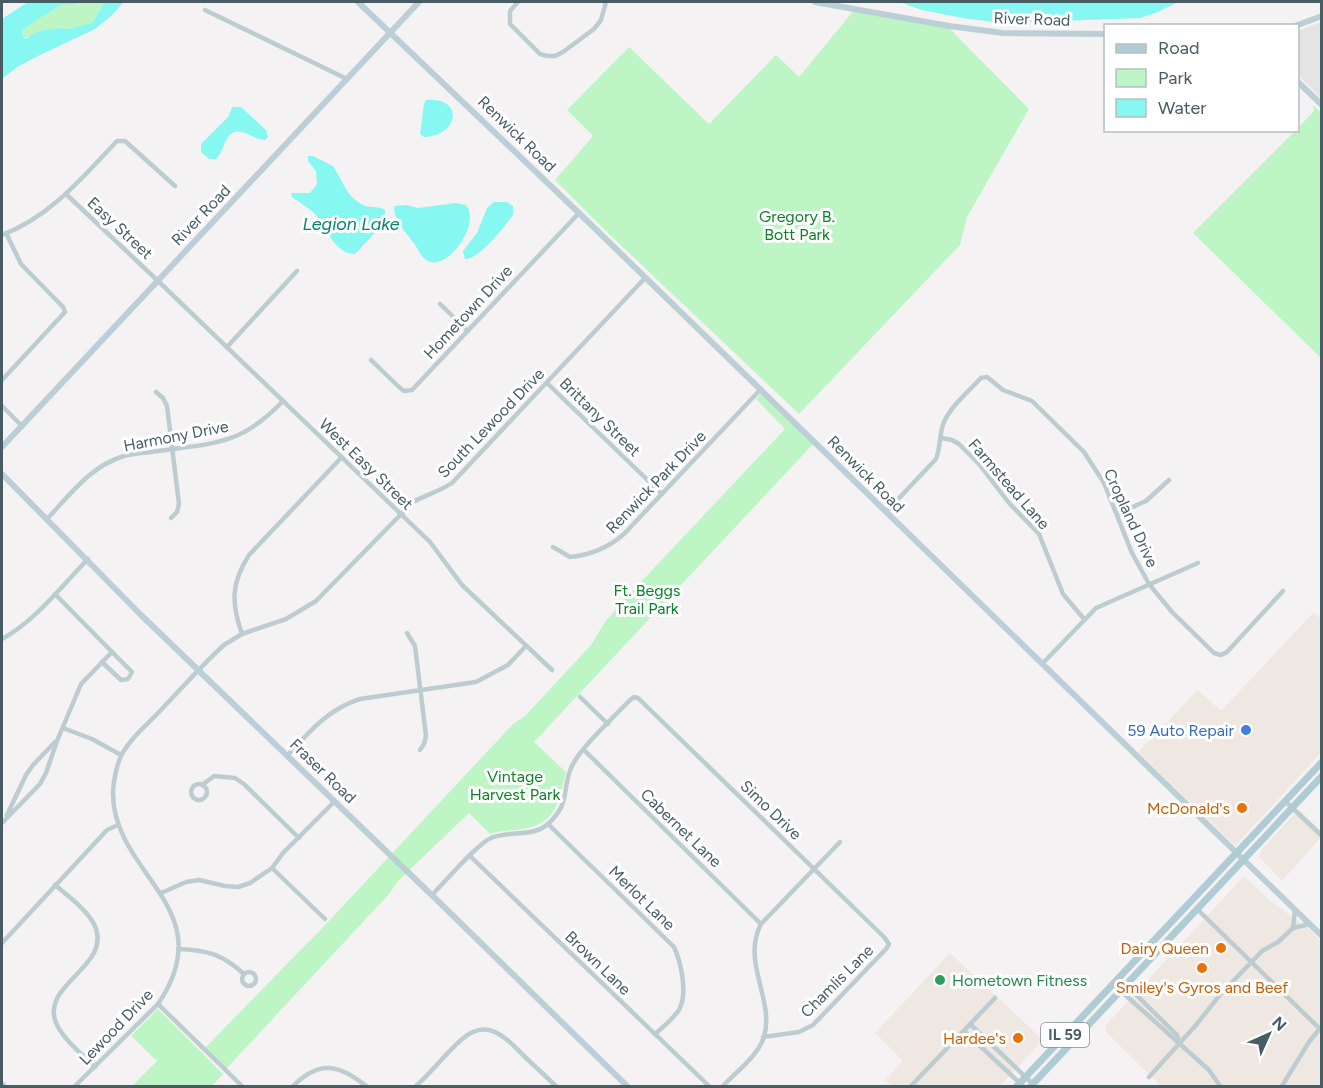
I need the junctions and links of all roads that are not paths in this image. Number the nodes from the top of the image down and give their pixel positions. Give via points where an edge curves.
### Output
1 (358, 2) edge
2 (419, 2) edge
3 (518, 2) edge
4 (606, 2) edge
5 (815, 2) edge
6 (206, 10) dead end
7 (1322, 16) edge
8 (1299, 25) edge
9 (390, 32) junction
10 (1104, 34) edge
11 (347, 78) junction
12 (1299, 83) edge
13 (1322, 105) edge
14 (175, 186) dead end
15 (67, 195) junction
16 (579, 213) junction
17 (4, 234) edge
18 (297, 271) dead end
19 (645, 278) junction
20 (158, 279) junction
21 (440, 304) dead end
22 (468, 331) junction
23 (227, 347) junction
24 (371, 360) dead end
25 (2, 380) edge
26 (547, 383) junction
27 (761, 389) junction
28 (156, 392) dead end
29 (283, 401) junction
30 (2, 406) edge
31 (22, 426) junction
32 (942, 438) junction
33 (2, 447) edge
34 (172, 449) junction
35 (341, 458) junction
36 (2, 474) edge
37 (1169, 480) dead end
38 (662, 494) junction
39 (886, 513) junction
40 (1117, 514) junction
41 (401, 515) junction
42 (171, 518) dead end
43 (47, 519) junction
44 (553, 547) dead end
45 (88, 560) junction
46 (1198, 562) dead end
47 (1149, 584) junction
48 (1283, 591) dead end
49 (55, 594) junction
50 (1084, 619) junction
51 (407, 633) dead end
52 (242, 634) junction
53 (2, 639) edge
54 (526, 646) junction
55 (112, 651) junction
56 (102, 662) junction
57 (1042, 664) junction
58 (552, 670) dead end
59 (198, 671) junction
60 (420, 691) junction
61 (580, 697) dead end
62 (608, 724) junction
63 (63, 728) junction
64 (57, 741) junction
65 (420, 750) dead end
66 (584, 750) junction
67 (122, 755) junction
68 (287, 756) junction
69 (1322, 762) edge
70 (1322, 776) edge
71 (202, 785) dead end
72 (334, 801) junction
73 (1285, 801) junction
74 (1292, 807) junction
75 (4, 821) edge
76 (548, 824) junction
77 (118, 825) junction
78 (1322, 836) edge
79 (299, 838) junction
80 (840, 842) dead end
81 (1236, 852) junction
82 (470, 856) junction
83 (1244, 859) junction
84 (272, 868) junction
85 (814, 869) junction
86 (55, 885) junction
87 (161, 893) junction
88 (432, 895) junction
89 (1197, 909) junction
90 (1295, 910) junction
91 (325, 919) dead end
92 (762, 924) junction
93 (1310, 924) junction
94 (1293, 928) junction
95 (1322, 936) edge
96 (2, 943) edge
97 (889, 944) joint
98 (178, 949) junction
99 (1251, 963) junction
100 (244, 974) dead end
101 (1116, 981) junction
102 (1123, 987) junction
103 (995, 998) dead end
104 (158, 1004) junction
105 (970, 1024) junction
106 (1320, 1027) edge
107 (964, 1030) junction
108 (655, 1034) junction
109 (764, 1037) junction
110 (1180, 1042) junction
111 (94, 1066) junction
112 (1026, 1077) junction
113 (1149, 1077) dead end
114 (2, 1083) edge
115 (1020, 1085) edge
116 (1031, 1085) edge
117 (5, 1086) edge
118 (75, 1086) edge
119 (242, 1086) edge
120 (293, 1086) edge
121 (366, 1086) edge
122 (416, 1086) edge
123 (556, 1086) edge
124 (626, 1086) edge
125 (709, 1086) edge
126 (723, 1086) edge
127 (911, 1086) edge
128 (1220, 1086) edge
129 (1282, 1086) edge

1 - 9 street, Renwick Road
2 - 9 street, River Road
3 - 4 street via 510,11 510,24 540,54 547,56 563,52 594,29 601,21
5 - 10 street, River Road via 1003,33
6 - 11 street
7 - 8 street
9 - 11 street, River Road
9 - 16 street, Renwick Road
11 - 20 street, River Road
12 - 13 street
14 - 15 street via 121,140
15 - 17 street
15 - 20 street, Easy Street
16 - 19 street, Renwick Road
16 - 22 street, Hometown Drive
17 - 25 street via 21,264 65,312
18 - 23 street
19 - 26 street, South Lewood Drive
19 - 27 street, Renwick Road
20 - 23 street, West Easy Street
20 - 31 street, River Road
21 - 22 street
22 - 24 street, Hometown Drive via 412,390 400,388
23 - 29 street, West Easy Street
26 - 38 street, Brittany Street
26 - 41 street, South Lewood Drive via 452,483 413,502
27 - 38 street, Renwick Park Drive
27 - 39 street, Renwick Road
28 - 34 street via 166,406
29 - 34 street, Harmony Drive via 265,419 233,439
29 - 35 street, West Easy Street
30 - 31 street
31 - 33 street, River Road
32 - 39 street via 936,459
32 - 40 street, Cropland Drive via 949,413 981,378 987,377 1003,390 1032,400 1072,438 1095,467
32 - 50 street, Farmstead Lane via 959,444 1039,534 1063,594
34 - 42 street via 179,504
34 - 43 street, Harmony Drive via 121,457 106,464
35 - 41 street, West Easy Street
35 - 52 street via 249,555 239,572 235,607
36 - 43 street, Fraser Road
37 - 40 street via 1146,501
38 - 44 street, Renwick Park Drive via 612,544 570,557
39 - 57 street, Renwick Road
40 - 47 street, Cropland Drive
41 - 52 street, South Lewood Drive via 316,601 286,619
41 - 54 street, West Easy Street via 430,542 462,585
43 - 45 street, Fraser Road
45 - 49 street
45 - 59 street, Fraser Road
46 - 47 street
47 - 48 street, Cropland Drive via 1172,612 1214,653 1221,655
47 - 50 street via 1095,608
49 - 53 street via 15,632
49 - 55 street
50 - 57 street
51 - 60 street via 415,646
52 - 59 street, South Lewood Drive via 224,645
54 - 58 street, West Easy Street
54 - 60 street via 508,665 476,682
55 - 56 street
55 - 56 street via 130,668 128,680 121,680
56 - 63 street via 81,684
57 - 81 street, Renwick Road
59 - 67 street, Lewood Drive
59 - 68 street, Fraser Road
60 - 65 street via 426,736
60 - 68 street via 346,703 323,718
61 - 62 street
62 - 66 street
62 - 85 street, Simo Drive via 634,697 641,700
63 - 64 street
63 - 67 street
64 - 75 street via 26,775
64 - 75 street via 40,784
66 - 76 street via 571,767 564,803
66 - 92 street, Cabernet Lane
67 - 77 street, Lewood Drive via 113,797
68 - 72 street, Fraser Road
69 - 73 main road, IL 59
70 - 74 main road, IL 59
71 - 79 street via 214,776 235,778
72 - 79 street
72 - 88 street, Fraser Road
73 - 74 street
73 - 81 main road, IL 59
74 - 78 street
74 - 83 main road, IL 59
76 - 82 street via 537,831 492,838
76 - 108 street, Merlot Lane via 674,947 682,987 681,1004
77 - 86 street
77 - 87 street, Lewood Drive
79 - 84 street
80 - 85 street
81 - 83 street, Renwick Road
81 - 101 main road, IL 59
82 - 88 street
82 - 108 street, Brown Lane
83 - 89 main road, IL 59
83 - 90 street, Renwick Road
84 - 87 street via 250,884 238,887 199,880
84 - 91 street
85 - 92 street
85 - 97 street, Simo Drive
86 - 96 street
86 - 111 street via 88,916 97,932 94,954 64,987 54,1014 62,1032
87 - 98 street, Lewood Drive via 175,923
88 - 124 street, Fraser Road
89 - 99 street
89 - 102 main road, IL 59
90 - 93 street, Renwick Road
90 - 94 street
92 - 109 street via 753,950
93 - 94 street
93 - 95 street, Renwick Road
94 - 99 street
97 - 109 street, Chamlis Lane via 815,1023 799,1032
98 - 100 street via 213,953
98 - 104 street, Lewood Drive via 173,978
99 - 106 street
99 - 110 street
101 - 102 street
101 - 112 main road, IL 59
102 - 110 street via 1172,1039
102 - 116 main road, IL 59
103 - 105 street
104 - 111 street, Lewood Drive
104 - 119 street
105 - 107 street
105 - 112 street
106 - 129 street
107 - 115 street
107 - 127 street
108 - 125 street, Brown Lane
109 - 126 street via 754,1054
110 - 113 street
110 - 128 street
111 - 118 street, Lewood Drive
112 - 115 main road, IL 59
112 - 116 street
114 - 117 street
120 - 121 street via 310,1072 329,1067 352,1075
122 - 123 street via 459,1041 482,1029 507,1039

